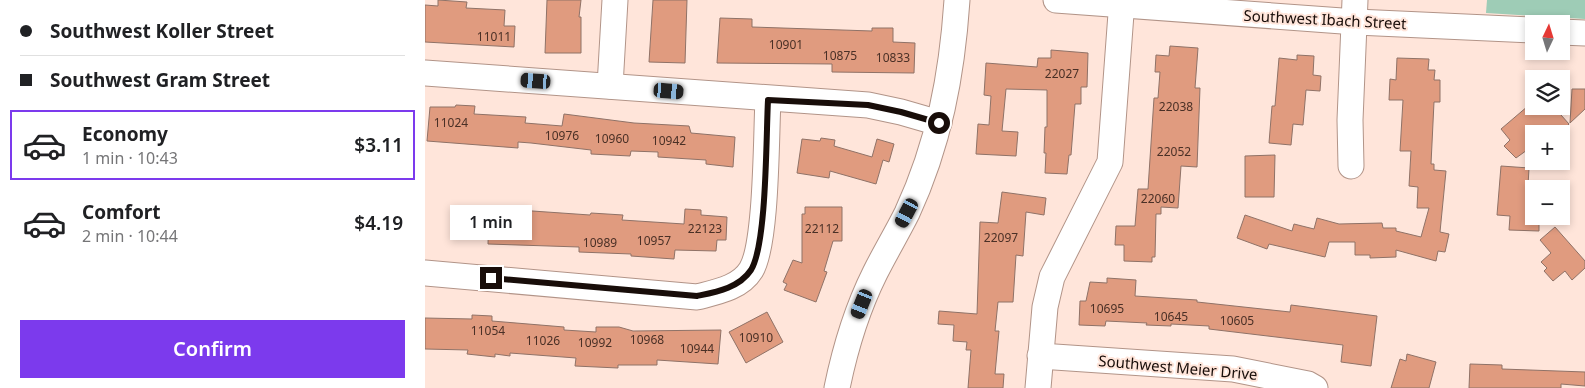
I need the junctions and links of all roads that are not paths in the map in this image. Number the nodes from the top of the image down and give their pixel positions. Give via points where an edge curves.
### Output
1 (615, 0) edge
2 (957, 0) edge
3 (1056, 0) edge
4 (1122, 2) edge
5 (1355, 11) edge
6 (1525, 29) edge
7 (1570, 32) edge
8 (1585, 33) edge
9 (425, 73) edge
10 (610, 86) junction
11 (768, 100) junction
12 (939, 123) junction
13 (1351, 166) dead end
14 (425, 273) edge
15 (1040, 356) junction
16 (1263, 381) edge
17 (837, 388) edge
18 (1039, 388) edge
19 (1315, 388) edge

1 - 10 street
2 - 12 street via 948,87
3 - 4 street, Southwest Ibach Street
4 - 5 street, Southwest Ibach Street
4 - 15 street via 1110,162 1052,277
5 - 6 street, Southwest Ibach Street
5 - 13 street
7 - 8 street
9 - 10 street
10 - 11 street
11 - 12 street via 868,105
11 - 14 street via 760,238 751,269 742,279 722,291 697,296
12 - 17 street via 909,206 850,334
15 - 16 street, Southwest Meier Drive via 1233,370
15 - 18 street
16 - 19 street, Southwest Meier Drive via 1308,384

